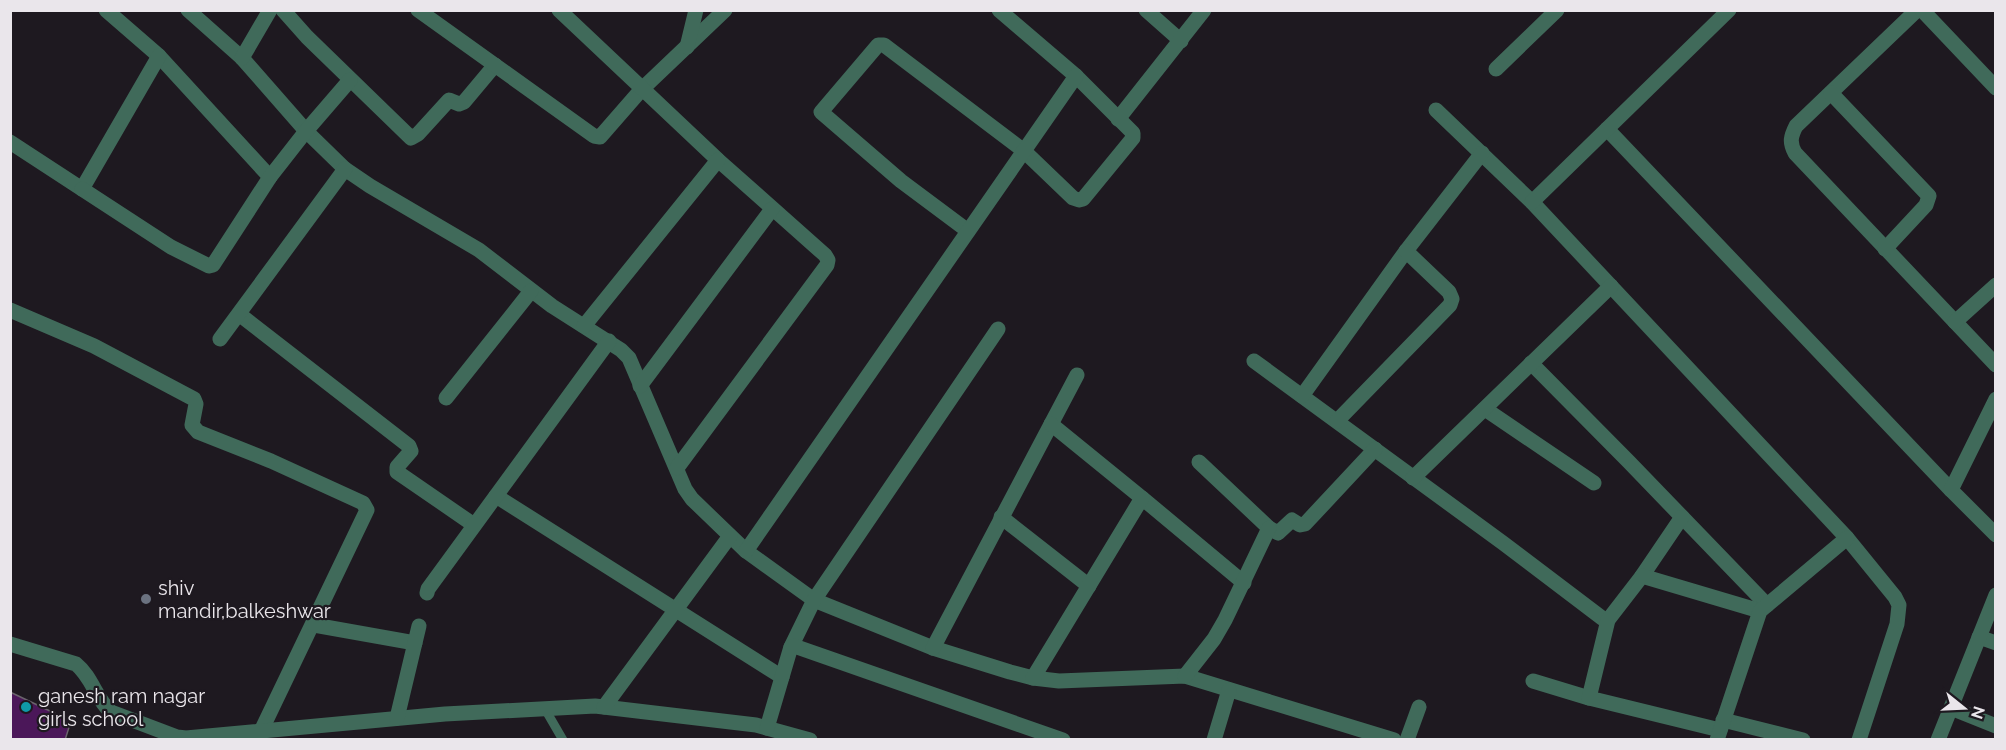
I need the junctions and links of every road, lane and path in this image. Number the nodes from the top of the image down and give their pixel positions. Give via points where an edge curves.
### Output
1 (106, 10) edge
2 (188, 10) edge
3 (270, 10) edge
4 (283, 10) edge
5 (418, 10) edge
6 (559, 10) edge
7 (696, 10) edge
8 (725, 10) edge
9 (999, 10) edge
10 (1146, 10) edge
11 (1204, 10) edge
12 (1557, 10) edge
13 (1729, 10) edge
14 (1917, 10) edge
15 (1922, 10) edge
16 (1180, 41) junction
17 (687, 47) junction
18 (159, 56) junction
19 (242, 58) junction
20 (495, 65) junction
21 (1496, 69) dead end
22 (1076, 76) junction
23 (350, 80) junction
24 (1995, 88) edge
25 (641, 90) junction
26 (1831, 93) junction
27 (1436, 110) dead end
28 (1118, 119) junction
29 (1607, 129) junction
30 (306, 131) junction
31 (10, 142) edge
32 (1024, 151) junction
33 (1482, 153) junction
34 (718, 160) junction
35 (345, 169) junction
36 (270, 177) junction
37 (82, 189) junction
38 (1532, 202) junction
39 (772, 209) junction
40 (968, 231) junction
41 (1885, 249) junction
42 (1406, 251) junction
43 (1995, 285) edge
44 (1611, 286) junction
45 (531, 291) junction
46 (10, 310) edge
47 (239, 314) junction
48 (1955, 322) junction
49 (584, 326) junction
50 (998, 329) dead end
51 (220, 339) dead end
52 (609, 341) junction
53 (1254, 361) dead end
54 (1531, 363) junction
55 (1995, 365) edge
56 (1077, 375) dead end
57 (640, 386) junction
58 (1302, 396) junction
59 (446, 398) dead end
60 (1995, 399) edge
61 (1485, 409) junction
62 (1337, 421) junction
63 (1051, 424) junction
64 (1375, 449) junction
65 (1199, 462) dead end
66 (677, 468) junction
67 (1413, 478) junction
68 (1594, 483) dead end
69 (1951, 490) junction
70 (496, 496) junction
71 (1142, 498) junction
72 (1682, 517) junction
73 (1001, 518) junction
74 (474, 525) junction
75 (1269, 528) junction
76 (1995, 535) edge
77 (730, 536) junction
78 (1847, 538) junction
79 (746, 551) junction
80 (1642, 576) junction
81 (1244, 583) junction
82 (1089, 586) junction
83 (427, 593) dead end
84 (1995, 595) edge
85 (814, 600) junction
86 (675, 608) junction
87 (1764, 608) junction
88 (1608, 620) junction
89 (314, 625) junction
90 (419, 626) dead end
91 (1979, 637) junction
92 (415, 643) junction
93 (1995, 643) edge
94 (10, 644) edge
95 (791, 647) junction
96 (933, 648) junction
97 (1185, 676) junction
98 (782, 677) junction
99 (1033, 678) junction
100 (1533, 681) dead end
101 (1229, 690) junction
102 (1589, 698) junction
103 (604, 707) junction
104 (1419, 707) dead end
105 (1951, 708) junction
106 (545, 709) junction
107 (397, 718) junction
108 (1995, 726) edge
109 (767, 728) junction
110 (262, 729) junction
111 (1720, 730) edge
112 (1215, 739) edge
113 (563, 740) edge
114 (810, 740) edge
115 (1062, 740) edge
116 (1394, 740) edge
117 (1407, 740) edge
118 (1803, 740) edge
119 (1859, 740) edge
120 (1938, 740) edge

1 - 18 street
2 - 19 street
3 - 19 street
4 - 23 street
5 - 20 street
6 - 25 street
7 - 17 street
8 - 17 street
9 - 22 street
10 - 16 street
11 - 16 street
12 - 21 street
13 - 29 street
14 - 26 street
15 - 24 street
16 - 28 street
17 - 25 street
18 - 36 street
18 - 37 street
19 - 30 street
20 - 23 street via 464,102 449,100 411,138
20 - 25 street via 594,136 600,137
22 - 28 street
22 - 32 street
23 - 30 street
25 - 34 street
26 - 41 street via 1796,126 1791,146
26 - 41 street via 1929,195 1926,205
27 - 33 street
28 - 32 street via 1133,133 1133,138 1083,199 1073,198
29 - 38 street
29 - 69 street
30 - 35 street
30 - 36 street
31 - 37 street
32 - 40 street
32 - 40 street via 881,44 822,110 901,181
33 - 38 street
33 - 42 street
34 - 39 street
34 - 49 street
35 - 45 street via 479,250
35 - 47 street
36 - 37 street via 217,262 209,266 171,247
38 - 44 street
39 - 57 street
39 - 66 street via 825,255 827,265
40 - 79 street
41 - 48 street
42 - 58 street
42 - 62 street via 1449,292 1450,305
43 - 48 street
44 - 54 street
44 - 78 street
45 - 49 street
45 - 59 street
46 - 89 street via 94,346 194,399 192,425 198,432 363,503 367,510
47 - 51 street
47 - 74 street via 409,446 411,451 397,467 398,472
48 - 55 street
49 - 52 street
50 - 85 street
52 - 57 street via 629,358
52 - 70 street
53 - 58 street
54 - 61 street
54 - 72 street
56 - 63 street
57 - 66 street
58 - 62 street
60 - 69 street
61 - 67 street
61 - 68 street
62 - 64 street
63 - 71 street
63 - 73 street
64 - 67 street
64 - 75 street via 1305,524 1292,520 1278,533
65 - 75 street
66 - 77 street via 692,499
67 - 88 street
69 - 76 street
70 - 74 street
70 - 86 street
71 - 81 street
71 - 82 street
72 - 80 street
72 - 87 street
73 - 82 street
73 - 96 street
74 - 83 street
75 - 81 street
77 - 79 street
77 - 86 street
78 - 87 street
78 - 119 street via 1899,605 1897,624
79 - 85 street
80 - 87 street
80 - 88 street
81 - 97 street via 1214,639
82 - 99 street
84 - 91 street
85 - 95 street
85 - 96 street
86 - 98 street
86 - 103 street
87 - 111 street
88 - 102 street
89 - 92 street
89 - 110 street
90 - 92 street
91 - 93 street
91 - 105 street
92 - 107 street
94 - 110 street via 76,664 111,712 177,737
95 - 98 street
95 - 115 street
96 - 99 street
97 - 99 street via 1083,681
97 - 101 street
98 - 109 street
100 - 102 street
101 - 112 street
101 - 116 street
102 - 111 street
103 - 106 street
103 - 109 street
104 - 117 street
105 - 108 street
105 - 120 street
106 - 107 street
106 - 113 lane
107 - 110 street
109 - 114 street
111 - 118 street

